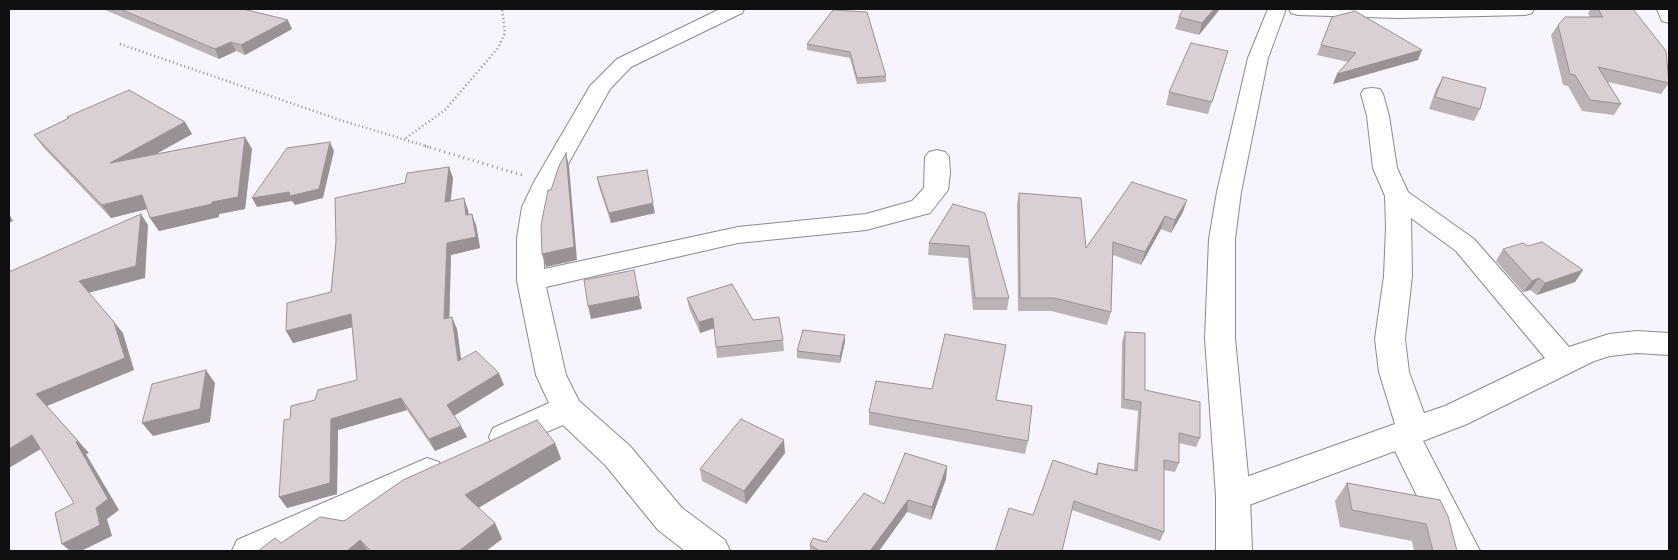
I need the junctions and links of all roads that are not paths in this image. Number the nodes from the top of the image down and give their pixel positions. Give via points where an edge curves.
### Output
1 (735, 9) edge
2 (1277, 9) edge
3 (1298, 9) edge
4 (1525, 9) edge
5 (1666, 9) edge
6 (1669, 17) edge
7 (1372, 94) dead end
8 (937, 157) dead end
9 (1397, 196) junction
10 (531, 281) junction
11 (1669, 344) edge
12 (1564, 362) junction
13 (567, 410) junction
14 (1409, 433) junction
15 (1233, 496) junction
16 (250, 551) edge
17 (712, 551) edge
18 (1234, 551) edge
19 (1462, 551) edge

1 - 10 street via 624,63 594,96 546,182 536,207 530,238
2 - 15 street via 1258,58 1222,240 1220,338
3 - 4 street via 1398,12
5 - 6 street
7 - 9 street via 1385,168
8 - 10 street via 936,190 921,207 866,222 738,234
9 - 12 street via 1465,245
9 - 14 street via 1398,276 1390,339 1394,372
10 - 13 street via 551,376
11 - 12 street via 1637,342 1609,345
12 - 14 street via 1465,412
13 - 16 street
13 - 17 street via 618,456 670,519
14 - 15 street
14 - 19 street
15 - 18 street

